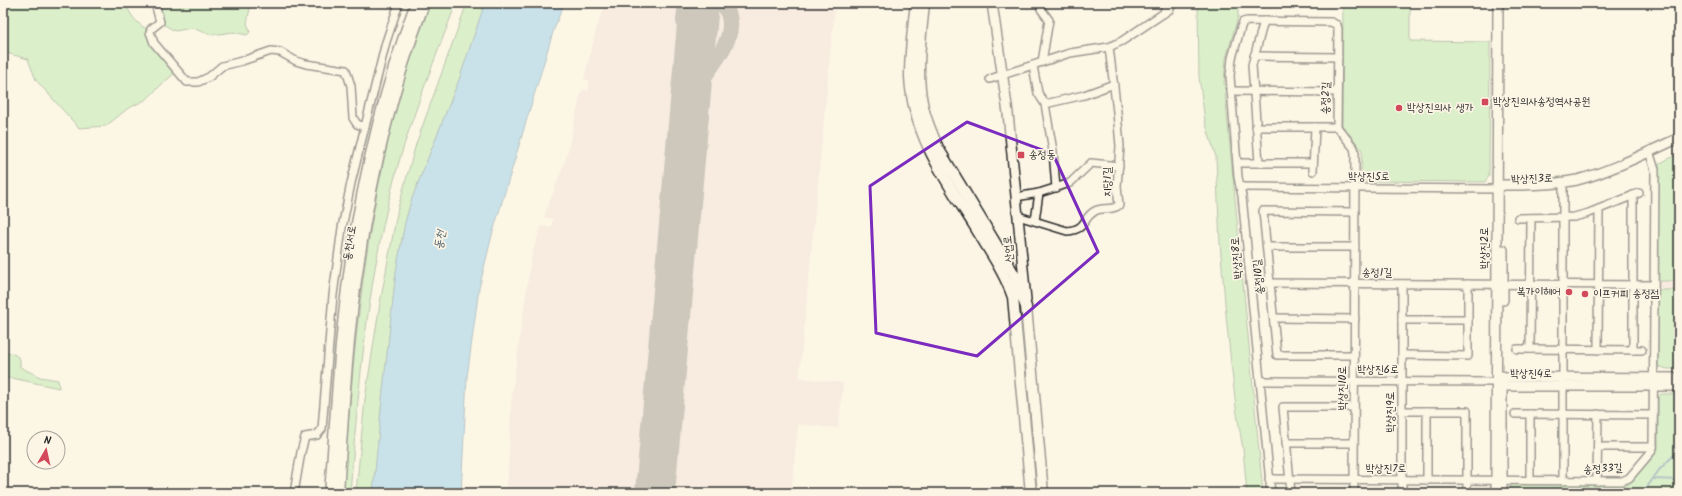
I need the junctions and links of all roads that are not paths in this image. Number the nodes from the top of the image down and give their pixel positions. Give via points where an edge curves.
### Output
1 (155, 3) edge
2 (399, 3) edge
3 (916, 3) edge
4 (924, 3) edge
5 (992, 3) edge
6 (1000, 3) edge
7 (1041, 3) edge
8 (1166, 3) edge
9 (1172, 3) edge
10 (1498, 3) edge
11 (1504, 3) edge
12 (419, 6) edge
13 (1164, 13) junction
14 (1264, 21) junction
15 (1243, 22) joint
16 (996, 24) junction
17 (1109, 47) junction
18 (1254, 56) junction
19 (1338, 57) junction
20 (1042, 62) junction
21 (1033, 66) junction
22 (1003, 75) junction
23 (990, 79) dead end
24 (1114, 84) junction
25 (1231, 91) junction
26 (1253, 91) junction
27 (1338, 92) junction
28 (1045, 104) junction
29 (365, 127) junction
30 (1256, 127) junction
31 (1314, 127) junction
32 (1337, 127) junction
33 (1679, 138) edge
34 (1679, 145) edge
35 (1651, 154) junction
36 (1237, 163) junction
37 (1259, 163) junction
38 (1313, 163) junction
39 (1119, 166) junction
40 (1313, 171) dead end
41 (1563, 186) junction
42 (1240, 187) junction
43 (1056, 188) junction
44 (1355, 188) junction
45 (1501, 189) junction
46 (1039, 193) junction
47 (1016, 197) junction
48 (1599, 209) junction
49 (1355, 212) junction
50 (1018, 216) junction
51 (1518, 218) dead end
52 (1531, 218) junction
53 (1564, 218) junction
54 (1035, 221) junction
55 (1267, 247) junction
56 (1355, 247) junction
57 (1250, 283) junction
58 (1270, 283) junction
59 (1355, 284) junction
60 (1402, 284) junction
61 (1468, 284) junction
62 (1500, 284) junction
63 (1531, 284) junction
64 (1564, 285) junction
65 (1599, 285) junction
66 (1633, 285) junction
67 (1654, 285) junction
68 (1026, 307) junction
69 (1274, 318) junction
70 (1354, 319) junction
71 (1402, 320) junction
72 (1468, 320) junction
73 (1517, 349) dead end
74 (1530, 349) junction
75 (1563, 350) junction
76 (1598, 350) junction
77 (1633, 350) junction
78 (1642, 350) dead end
79 (1354, 355) junction
80 (1402, 356) junction
81 (1679, 378) edge
82 (1260, 381) junction
83 (1354, 381) junction
84 (1402, 381) junction
85 (1500, 382) junction
86 (1563, 382) junction
87 (1653, 382) junction
88 (1679, 386) edge
89 (1354, 407) junction
90 (1402, 411) junction
91 (1427, 411) junction
92 (1515, 414) dead end
93 (1530, 414) junction
94 (1563, 414) junction
95 (1598, 414) junction
96 (1653, 415) junction
97 (1286, 443) junction
98 (1354, 443) junction
99 (1598, 447) junction
100 (1653, 447) junction
101 (1269, 479) junction
102 (1290, 479) junction
103 (1354, 480) junction
104 (1402, 480) junction
105 (1427, 480) junction
106 (1467, 480) junction
107 (1499, 480) junction
108 (1530, 480) junction
109 (1563, 481) junction
110 (1597, 481) junction
111 (294, 493) edge
112 (330, 493) edge
113 (338, 493) edge
114 (1031, 493) edge
115 (1043, 493) edge
116 (1271, 493) edge
117 (1291, 493) edge
118 (1354, 493) edge
119 (1402, 493) edge
120 (1467, 493) edge
121 (1496, 493) edge
122 (1502, 493) edge

1 - 29 street via 160,22 151,29 150,34 156,46 187,82 196,83 205,79 225,65 271,51 280,52 306,64 346,70 353,99 353,118 357,124
2 - 29 street via 386,42
3 - 114 main road via 910,76 921,130 938,167 1005,277 1013,297
4 - 68 main road via 919,77 929,127 945,161 1014,274
5 - 16 street, 산업로
6 - 16 street
7 - 20 street via 1041,9 1049,20
8 - 13 street
9 - 13 street via 1170,9
10 - 45 street, 박상진2로
11 - 45 street, 박상진2로
12 - 112 main road, 동천서로 via 388,87 359,213 344,310
12 - 113 main road, 동천서로 via 366,215 352,311
13 - 17 street
14 - 15 street, 송정2길
14 - 18 street
14 - 19 street, 송정2길 via 1334,23 1338,29
15 - 25 street, 박상진8로 via 1230,66
16 - 22 street, 산업로
17 - 20 street via 1070,53
17 - 24 street, 지당1길
18 - 19 street
18 - 26 street
19 - 27 street, 송정2길
20 - 21 street
21 - 22 street
21 - 28 street via 1038,93
22 - 23 street
22 - 47 street, 산업로
24 - 28 street
24 - 39 street, 지당1길 via 1120,146
25 - 26 street
25 - 36 street, 박상진8로
26 - 27 street
26 - 30 street
27 - 32 street, 송정2길
28 - 43 street
29 - 111 street via 350,183 342,228 333,295 322,429 317,435 305,437
30 - 31 street
30 - 37 street
31 - 32 street
31 - 38 street
32 - 44 street, 송정2길 via 1354,148
33 - 35 street, 박상진3로
34 - 35 street, 박상진3로
35 - 41 street, 박상진3로 via 1598,180
35 - 67 street via 1655,170
36 - 37 street
36 - 42 street, 박상진8로
37 - 38 street
38 - 40 street
39 - 43 street via 1090,163 1070,183
39 - 54 street, 지당1길 via 1118,206 1095,211 1090,214 1084,225 1074,230 1068,231
41 - 45 street, 박상진3로 via 1538,191
41 - 53 street
42 - 44 street, 박상진5로
42 - 57 street, 박상진8로
43 - 46 street
44 - 45 street, 박상진5로
44 - 49 street, 송정2길
45 - 62 street, 박상진2로
46 - 47 street
46 - 54 street
47 - 50 street, 산업로
48 - 53 street via 1581,216
48 - 65 street
48 - 66 street via 1636,194
49 - 55 street, 송정10길 via 1263,211
49 - 56 street, 송정2길
50 - 54 street, 지당1길
50 - 68 street, 산업로
51 - 52 street
52 - 53 street
52 - 63 street
53 - 64 street
55 - 56 street
55 - 58 street, 송정10길
56 - 59 street, 송정2길
57 - 58 street, 송정1길
57 - 82 street, 박상진8로
58 - 59 street, 송정1길
58 - 69 street, 송정10길
59 - 60 street, 송정1길
59 - 70 street, 박상진10로
60 - 61 street, 송정1길
60 - 71 street, 박상진9로
61 - 62 street, 송정1길
61 - 72 street
62 - 63 street, 송정1길
62 - 85 street, 박상진2로
63 - 64 street, 송정1길
63 - 74 street
64 - 65 street, 송정1길
64 - 75 street
65 - 66 street, 송정1길
65 - 76 street
66 - 67 street, 송정1길
66 - 77 street
67 - 87 street
68 - 115 main road, 산업로
69 - 70 street
69 - 79 street, 송정10길 via 1278,355
70 - 79 street, 박상진10로
71 - 72 street
71 - 80 street, 박상진9로
72 - 80 street via 1468,356
73 - 74 street
74 - 75 street
75 - 76 street
75 - 86 street
76 - 77 street
77 - 78 street
79 - 83 street, 박상진10로
80 - 84 street, 박상진9로
81 - 87 street, 박상진4로
82 - 83 street, 박상진6로
82 - 101 street, 박상진8로
83 - 84 street, 박상진6로
83 - 89 street, 박상진10로
84 - 85 street, 박상진6로
84 - 90 street, 박상진9로
85 - 86 street, 박상진4로
85 - 107 street, 박상진2로
86 - 87 street, 박상진4로
86 - 94 street
87 - 88 street, 박상진4로
87 - 96 street
89 - 97 street via 1282,407
89 - 98 street, 박상진10로
90 - 91 street
90 - 104 street, 박상진9로
91 - 105 street
91 - 106 street via 1467,411
92 - 93 street
93 - 94 street
93 - 108 street
94 - 95 street
94 - 109 street
95 - 96 street
95 - 99 street
96 - 100 street
97 - 98 street
97 - 102 street
98 - 103 street, 박상진10로
99 - 100 street
99 - 110 street
100 - 110 street, 송정33길 via 1626,480
101 - 102 street, 박상진7로
101 - 116 street, 박상진8로
102 - 103 street, 박상진7로
102 - 117 street
103 - 104 street, 박상진7로
103 - 118 street, 박상진10로
104 - 105 street, 박상진7로
104 - 119 street, 박상진9로
105 - 106 street, 박상진7로
106 - 107 street, 박상진7로
106 - 120 street
107 - 108 street, 송정33길
107 - 121 street, 박상진2로
107 - 122 street, 박상진2로
108 - 109 street, 송정33길
109 - 110 street, 송정33길

